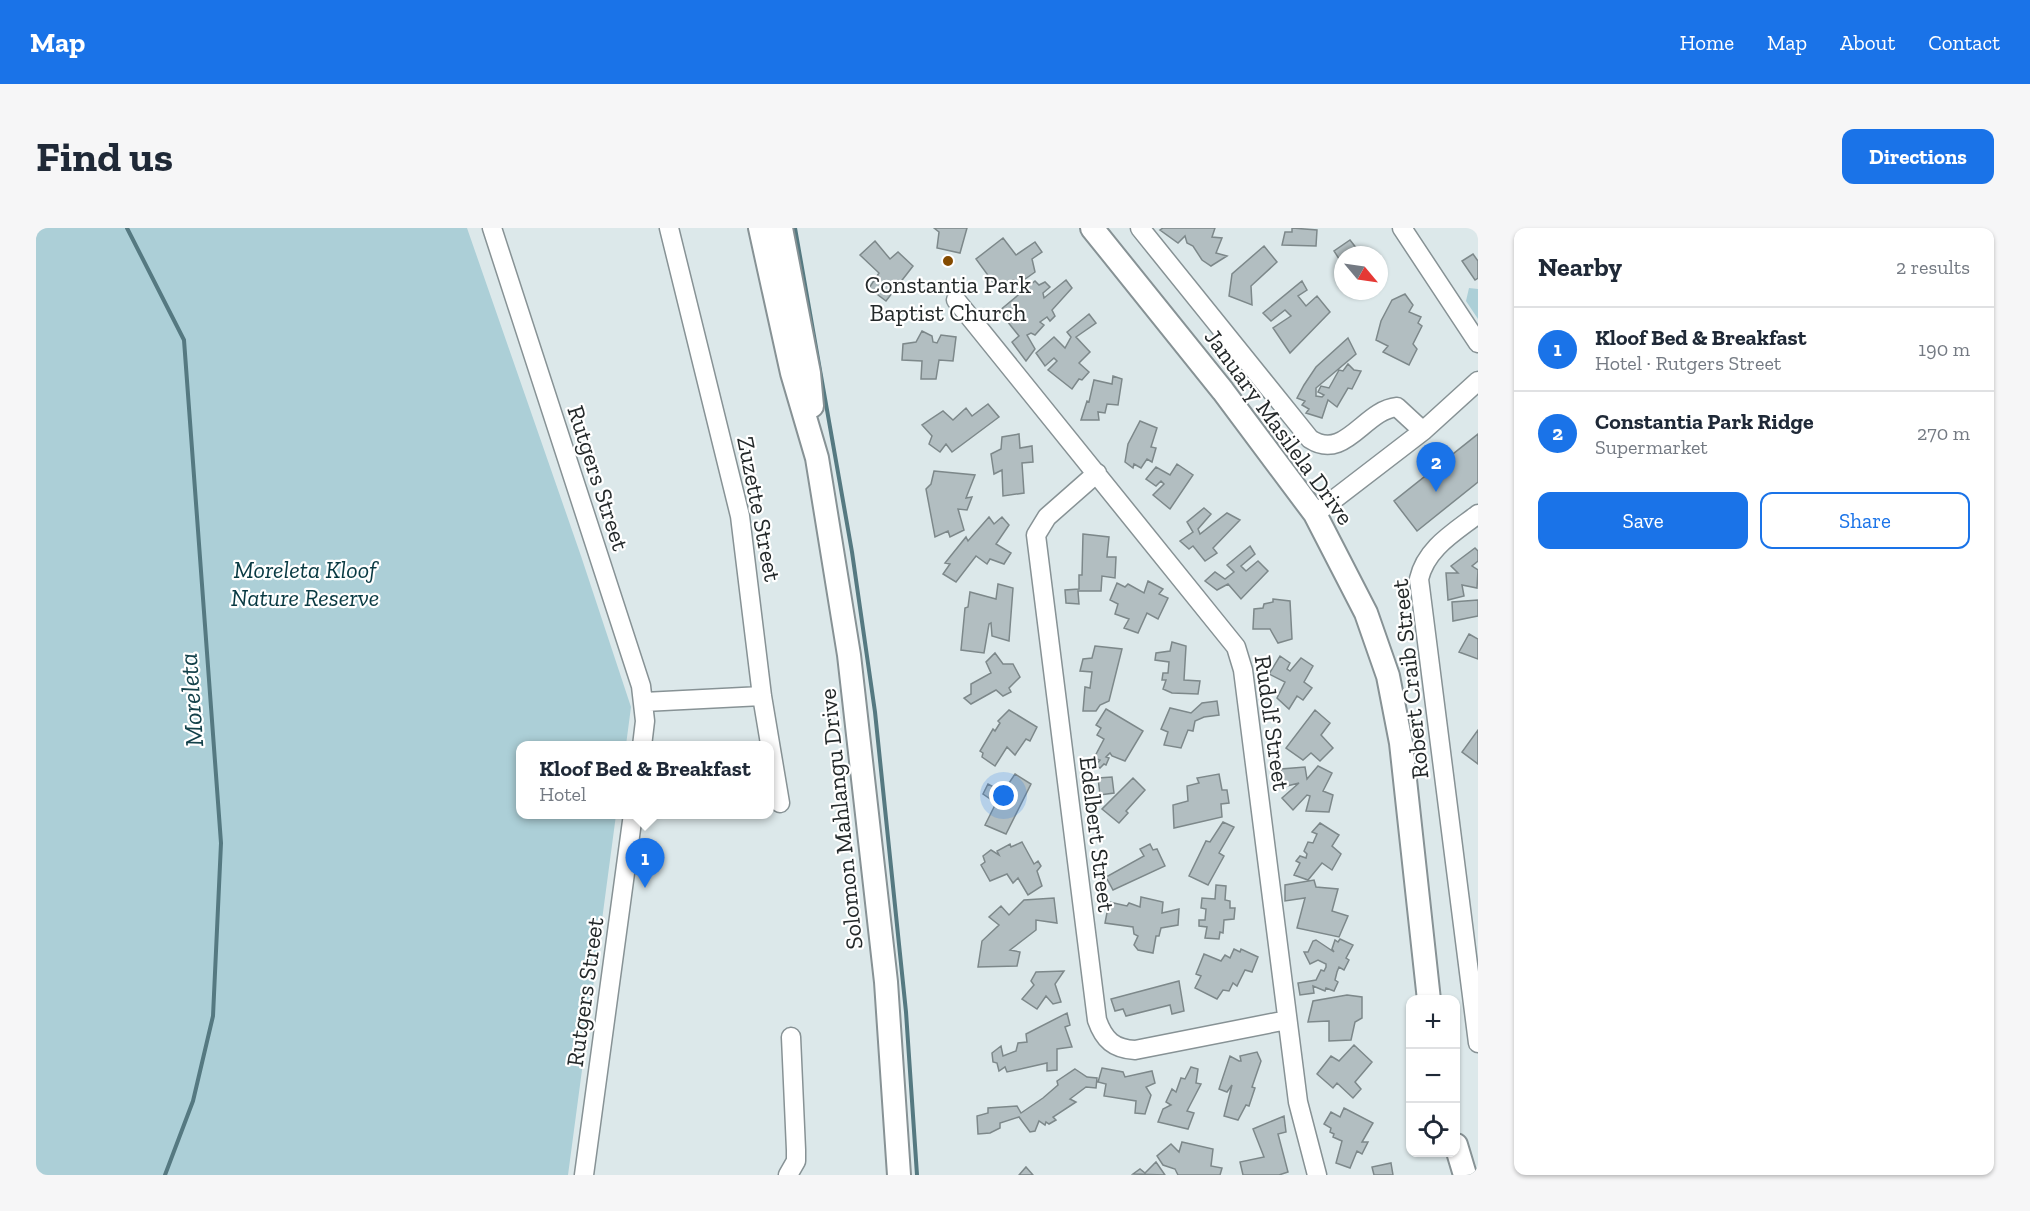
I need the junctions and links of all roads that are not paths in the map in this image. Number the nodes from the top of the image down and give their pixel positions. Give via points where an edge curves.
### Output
1 (492, 228) edge
2 (669, 228) edge
3 (759, 228) edge
4 (781, 228) edge
5 (1092, 228) edge
6 (1140, 228) edge
7 (1401, 228) edge
8 (956, 300) dead end
9 (1478, 343) edge
10 (1478, 381) edge
11 (1423, 431) junction
12 (817, 458) junction
13 (1097, 473) junction
14 (1315, 514) junction
15 (1478, 514) edge
16 (762, 696) junction
17 (644, 702) junction
18 (642, 741) edge
19 (770, 741) edge
20 (774, 767) edge
21 (780, 803) dead end
22 (632, 819) edge
23 (1429, 995) edge
24 (1287, 1020) junction
25 (791, 1037) dead end
26 (1478, 1043) edge
27 (1459, 1157) edge
28 (584, 1175) edge
29 (788, 1175) edge
30 (899, 1175) edge
31 (1317, 1175) edge
32 (1465, 1175) edge

1 - 17 street, Rutgers Street
2 - 16 street, Zuzette Street via 740,516
3 - 12 main road, Solomon Mahlangu Drive via 792,373
4 - 12 main road, Solomon Mahlangu Drive via 809,373
5 - 14 main road, January Masilela Drive
6 - 11 street, January Masilela Drive via 1310,439 1319,445 1335,445 1385,408 1397,406
7 - 9 street
8 - 13 street, Rudolf Street
10 - 11 street
11 - 14 street
12 - 30 main road, Solomon Mahlangu Drive via 859,730 886,982
13 - 24 street, Rudolf Street via 1228,634 1241,659
13 - 24 street, Edelbert Street via 1047,517 1036,535 1097,1020 1110,1043 1135,1050
14 - 23 main road, January Masilela Drive via 1366,613 1388,676 1404,767
15 - 26 street, Robert Craib Street via 1433,552 1422,565 1419,579
16 - 17 street
16 - 19 street, Zuzette Street
17 - 18 street, Rutgers Street
20 - 21 street, Zuzette Street
22 - 28 street, Rutgers Street
24 - 31 street, Rudolf Street via 1301,1122
25 - 29 street via 796,1161
27 - 32 main road

